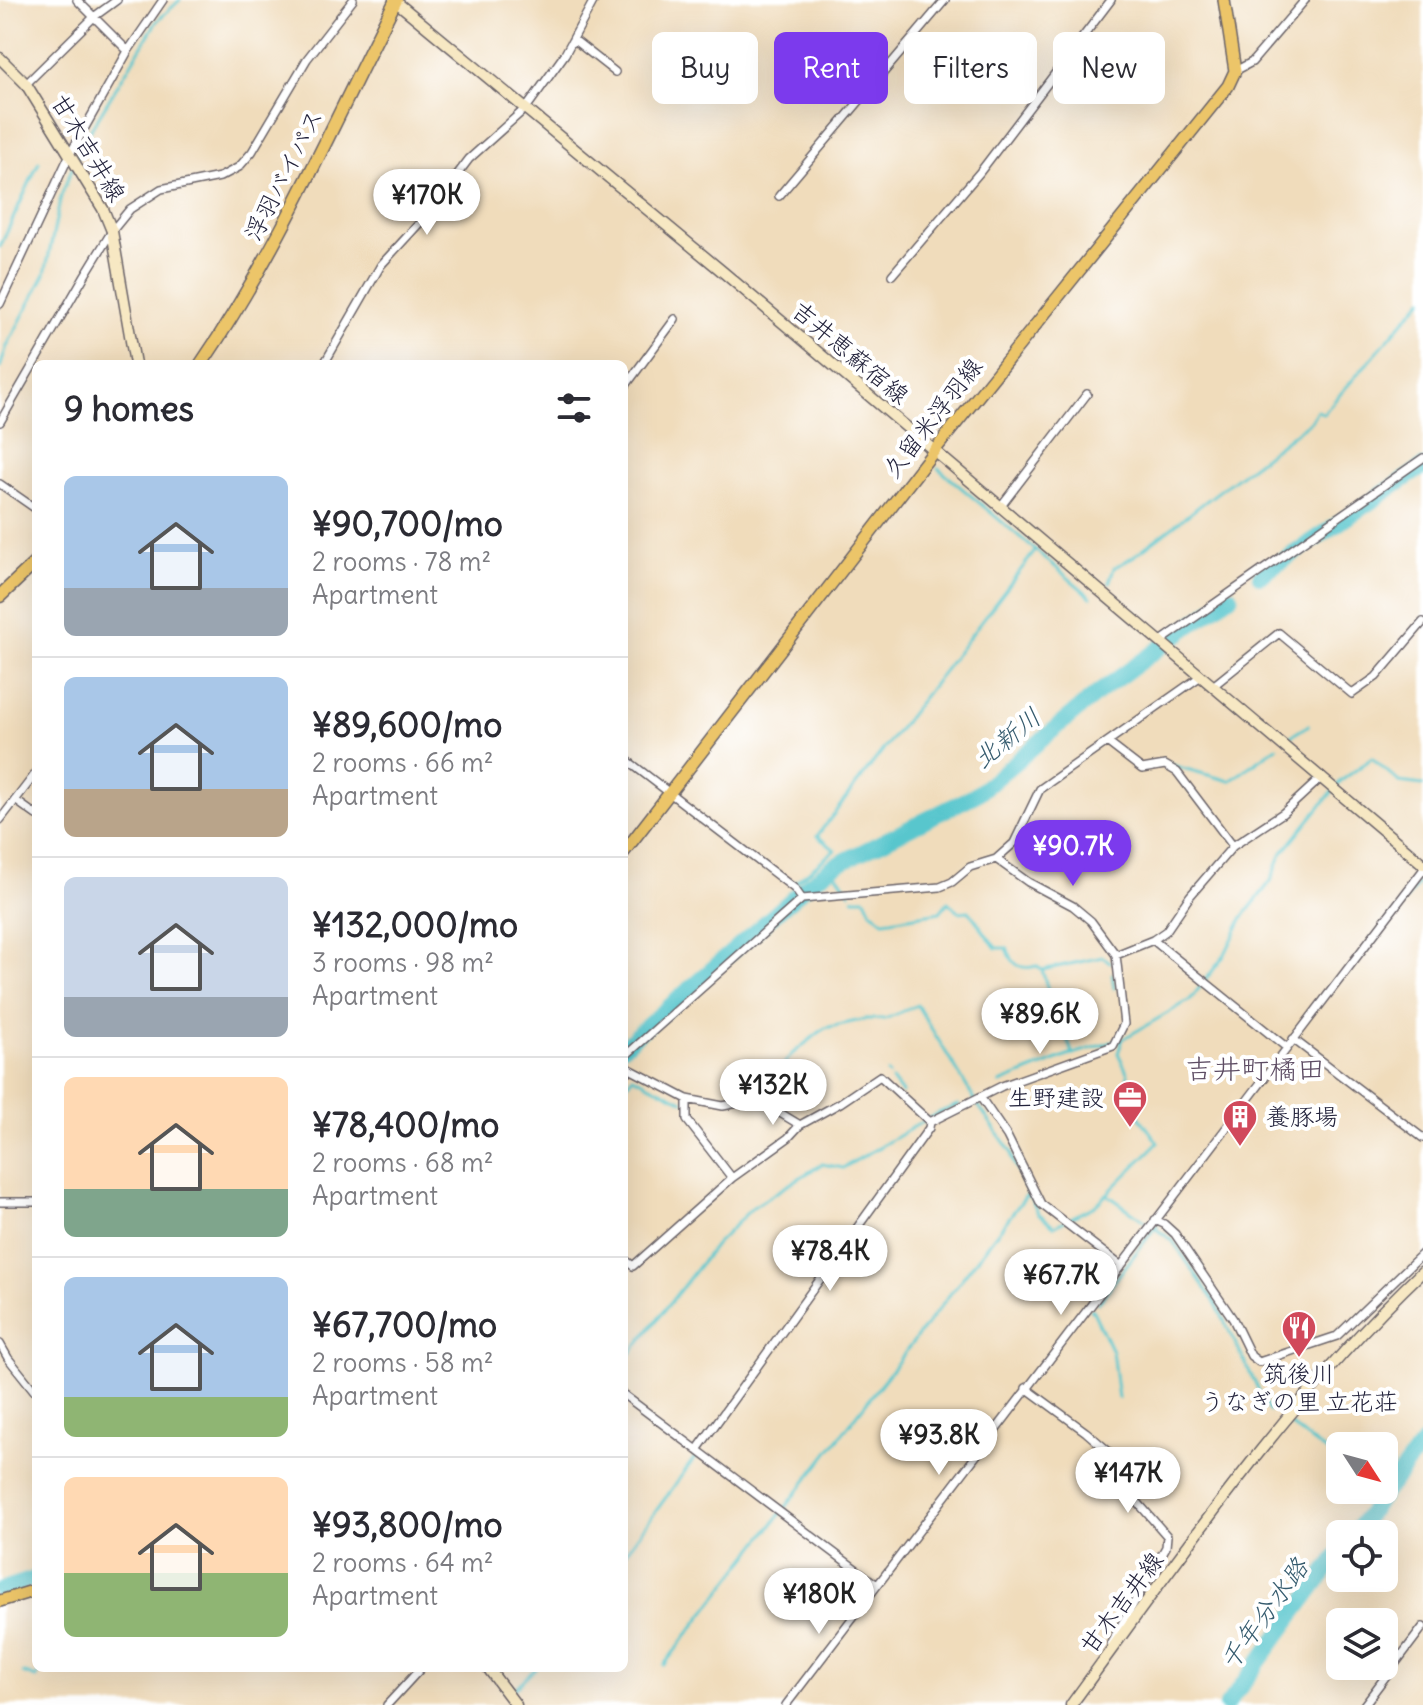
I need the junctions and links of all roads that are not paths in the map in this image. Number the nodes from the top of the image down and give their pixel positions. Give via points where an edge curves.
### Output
1 (77, 0) edge
2 (117, 0) edge
3 (163, 0) edge
4 (353, 0) edge
5 (395, 0) edge
6 (581, 0) edge
7 (945, 0) edge
8 (1111, 0) edge
9 (1224, 0) edge
10 (1305, 0) edge
11 (592, 3) edge
12 (95, 16) junction
13 (573, 39) junction
14 (128, 51) junction
15 (0, 58) edge
16 (1235, 71) junction
17 (615, 72) dead end
18 (26, 84) junction
19 (527, 107) junction
20 (71, 155) junction
21 (779, 196) dead end
22 (112, 231) junction
23 (892, 275) dead end
24 (0, 304) edge
25 (675, 319) dead end
26 (36, 360) edge
27 (134, 360) edge
28 (204, 360) edge
29 (326, 360) edge
30 (32, 367) edge
31 (628, 383) edge
32 (1087, 394) dead end
33 (0, 422) edge
34 (934, 451) junction
35 (1423, 458) edge
36 (0, 484) edge
37 (32, 506) edge
38 (1001, 506) junction
39 (32, 566) edge
40 (0, 596) edge
41 (1423, 622) edge
42 (1165, 644) junction
43 (1201, 676) junction
44 (1213, 686) junction
45 (1107, 742) junction
46 (628, 761) edge
47 (1322, 777) junction
48 (32, 778) edge
49 (670, 793) junction
50 (15, 800) junction
51 (32, 812) edge
52 (0, 820) edge
53 (1233, 846) junction
54 (628, 847) edge
55 (996, 859) junction
56 (1423, 867) edge
57 (802, 899) junction
58 (1153, 940) junction
59 (1116, 955) junction
60 (1293, 1039) junction
61 (1286, 1047) junction
62 (628, 1053) edge
63 (628, 1068) edge
64 (977, 1100) junction
65 (686, 1102) junction
66 (928, 1120) junction
67 (800, 1125) junction
68 (1423, 1138) edge
69 (732, 1178) junction
70 (0, 1202) edge
71 (32, 1202) edge
72 (1155, 1220) junction
73 (1423, 1253) edge
74 (628, 1262) edge
75 (1120, 1265) junction
76 (1423, 1271) edge
77 (0, 1344) edge
78 (1026, 1388) junction
79 (32, 1389) edge
80 (628, 1398) edge
81 (697, 1450) junction
82 (877, 1585) junction
83 (32, 1591) edge
84 (0, 1601) edge
85 (1423, 1627) edge
86 (1112, 1650) junction
87 (417, 1672) edge
88 (491, 1672) edge
89 (387, 1705) edge
90 (516, 1705) edge
91 (786, 1705) edge
92 (1071, 1705) edge
93 (1364, 1705) edge

1 - 12 street
2 - 12 street
3 - 14 street
4 - 22 street via 307,59 239,167 220,177 161,189 130,209
5 - 19 main road, 吉井恵蘇宿線
5 - 28 highway, 浮羽バイパス via 281,231
6 - 11 street
7 - 21 street
8 - 23 street via 980,172
9 - 16 main road
10 - 16 street via 1252,62
11 - 13 street
12 - 14 street
12 - 18 street
13 - 17 street
13 - 19 street
14 - 20 street
15 - 18 main road, 甘木吉井線
16 - 34 main road, 久留米浮羽線
18 - 20 main road, 甘木吉井線
19 - 29 street via 469,159 381,265
19 - 34 main road, 吉井恵蘇宿線
20 - 22 main road, 甘木吉井線
20 - 24 street
22 - 26 street
22 - 27 main road, 甘木吉井線
25 - 31 street
30 - 33 street
32 - 38 street
34 - 38 main road, 吉井恵蘇宿線
34 - 49 main road, 久留米浮羽線
35 - 42 street
36 - 37 street
38 - 42 main road, 吉井恵蘇宿線
39 - 40 highway
41 - 44 street via 1376,677 1352,694 1279,633
42 - 43 main road, 吉井恵蘇宿線
43 - 44 main road, 吉井恵蘇宿線
43 - 45 street
44 - 47 main road, 吉井恵蘇宿線
45 - 53 street via 1142,769 1165,765 1177,772
45 - 55 street via 1040,789 1014,843
46 - 49 street
47 - 53 street via 1283,813
47 - 56 main road, 吉井恵蘇宿線
48 - 50 street
49 - 54 main road, 久留米浮羽線
49 - 57 street
50 - 51 street
50 - 52 street
53 - 58 street via 1166,931
55 - 57 street via 970,867 940,887
55 - 59 street via 1073,906
56 - 60 street
57 - 62 street
58 - 59 street
58 - 61 street
59 - 64 street via 1124,1024 1113,1046
60 - 61 street
60 - 68 street
61 - 72 street
63 - 65 street
64 - 66 street
64 - 75 street via 1007,1136 1041,1204
65 - 67 street via 723,1106 757,1099
65 - 69 street via 687,1120
66 - 67 street via 880,1076
66 - 81 street via 929,1128
67 - 69 street
69 - 74 street via 633,1266
70 - 71 street
72 - 73 street via 1175,1234 1259,1362 1337,1336
72 - 75 street
75 - 78 street
76 - 86 main road, 甘木吉井線 via 1326,1371
77 - 79 street
78 - 82 street
78 - 86 street via 1115,1457 1133,1497 1167,1536
80 - 81 street
81 - 82 street
82 - 91 street
83 - 84 main road
85 - 93 street
86 - 92 main road, 甘木吉井線
87 - 89 street
88 - 90 main road

